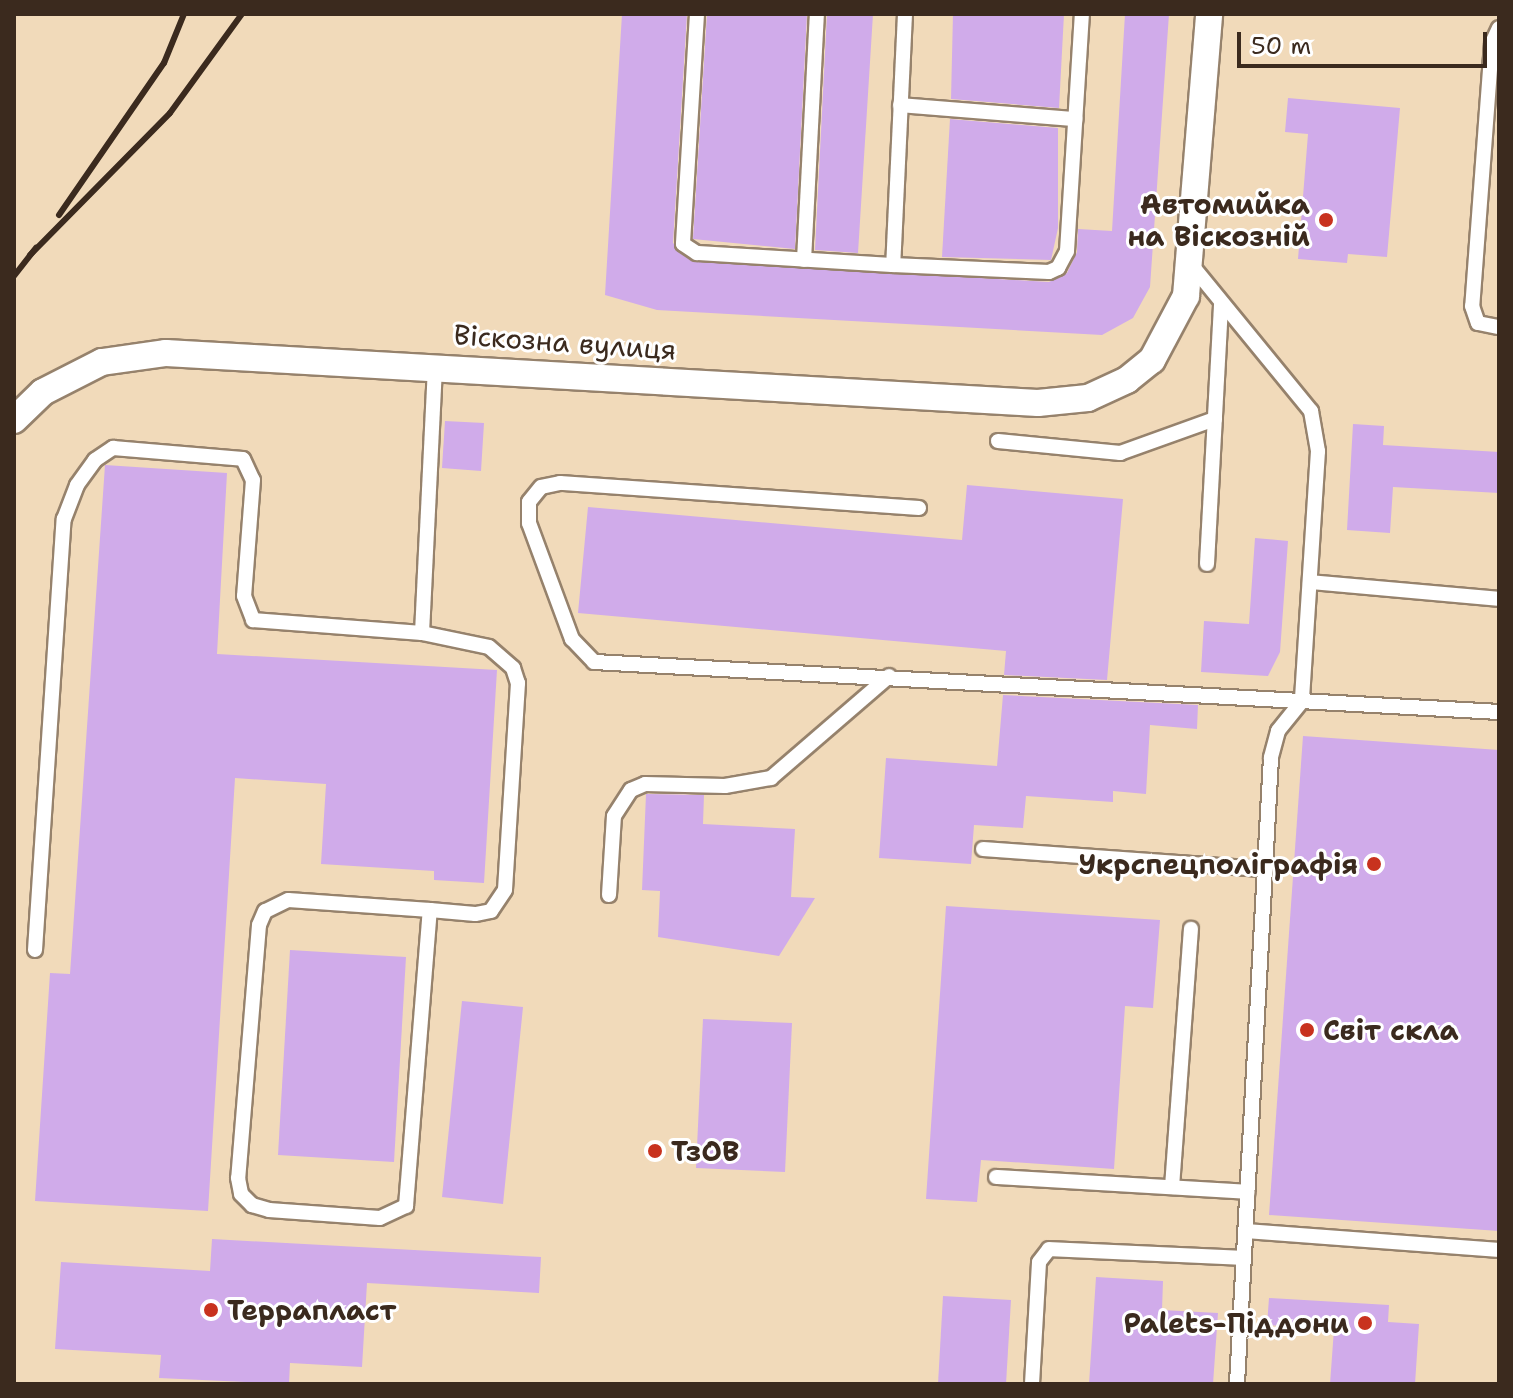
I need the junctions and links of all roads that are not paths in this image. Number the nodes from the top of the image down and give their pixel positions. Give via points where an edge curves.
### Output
1 (697, 14) edge
2 (817, 14) edge
3 (905, 14) edge
4 (1082, 14) edge
5 (1209, 14) edge
6 (1499, 28) edge
7 (900, 105) junction
8 (1075, 119) junction
9 (804, 260) junction
10 (1189, 262) junction
11 (893, 265) junction
12 (1221, 303) junction
13 (1499, 327) edge
14 (435, 366) junction
15 (1215, 419) junction
16 (14, 420) edge
17 (998, 441) dead end
18 (919, 508) dead end
19 (1207, 564) dead end
20 (1310, 582) junction
21 (1499, 599) edge
22 (422, 633) junction
23 (889, 676) junction
24 (1302, 701) junction
25 (1499, 712) edge
26 (983, 849) dead end
27 (1265, 869) junction
28 (609, 895) dead end
29 (430, 910) junction
30 (1191, 929) dead end
31 (35, 950) dead end
32 (996, 1177) dead end
33 (1172, 1187) junction
34 (1248, 1192) junction
35 (1246, 1231) junction
36 (1499, 1250) edge
37 (1244, 1258) junction
38 (1032, 1384) edge
39 (1237, 1384) edge

1 - 9 lane via 683,244 697,253
2 - 9 lane
3 - 7 lane
4 - 8 lane
5 - 10 street, Віскозна вулиця
6 - 13 lane via 1492,43 1472,306 1478,323
7 - 8 lane
7 - 11 lane
8 - 11 lane via 1067,251 1058,268 1049,272
9 - 11 lane
10 - 12 lane
10 - 14 street, Віскозна вулиця via 1186,296 1152,360 1127,380 1088,398 1038,403
12 - 15 lane
12 - 20 lane via 1311,411 1318,451
14 - 16 street, Віскозна вулиця via 166,353 102,362 43,392
14 - 22 lane
15 - 17 lane via 1120,453
15 - 19 lane
18 - 23 lane via 560,483 541,487 529,502 529,523 572,639 594,662
20 - 21 lane
20 - 24 lane
22 - 29 lane via 489,647 504,656 518,683 501,901 491,911 475,914
22 - 31 lane via 253,620 244,596 251,467 230,455 123,447 104,452 70,496 64,519
23 - 24 lane
23 - 28 lane via 771,778 725,786 645,784 631,790 614,816
24 - 25 lane
24 - 27 lane via 1273,744
26 - 27 lane
27 - 34 lane
29 - 29 lane via 288,900 265,911 259,925 238,1178 241,1194 252,1205 380,1218 406,1206
30 - 33 lane
32 - 33 lane
33 - 34 lane
34 - 35 lane
35 - 36 lane
35 - 37 lane
37 - 38 lane via 1049,1249 1039,1262
37 - 39 lane

